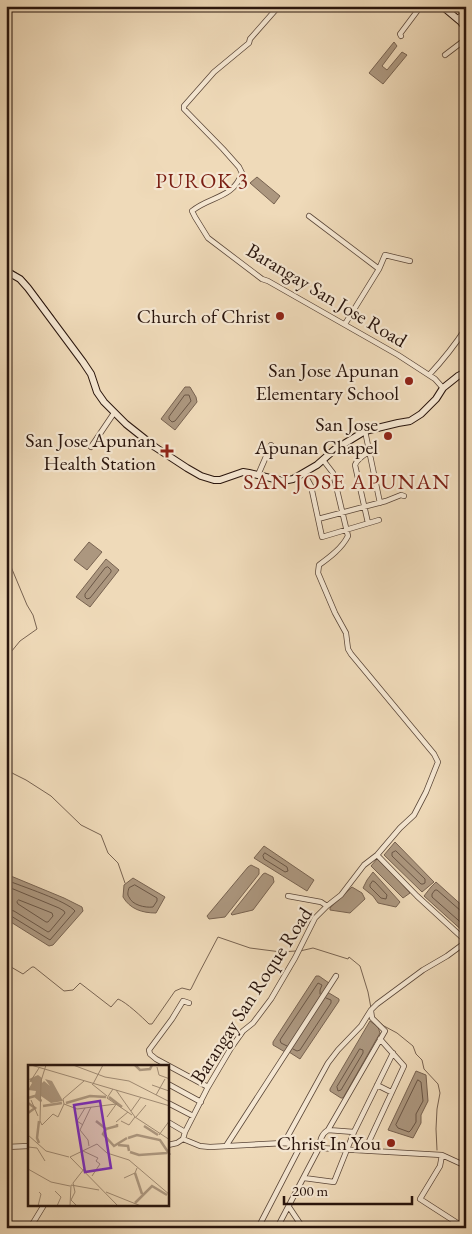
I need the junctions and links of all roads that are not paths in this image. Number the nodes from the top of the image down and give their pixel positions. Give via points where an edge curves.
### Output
1 (280, 6) edge
2 (421, 6) edge
3 (442, 6) edge
4 (466, 11) edge
5 (458, 18) junction
6 (466, 29) edge
7 (401, 36) dead end
8 (466, 39) edge
9 (445, 55) dead end
10 (309, 216) dead end
11 (410, 261) dead end
12 (380, 269) junction
13 (6, 271) edge
14 (345, 324) junction
15 (466, 328) edge
16 (466, 372) edge
17 (429, 374) junction
18 (443, 388) junction
19 (114, 413) junction
20 (365, 431) junction
21 (271, 444) dead end
22 (91, 447) dead end
23 (370, 452) junction
24 (324, 460) junction
25 (304, 473) junction
26 (258, 475) junction
27 (404, 496) dead end
28 (380, 503) junction
29 (364, 507) junction
30 (342, 512) junction
31 (318, 519) junction
32 (380, 520) dead end
33 (368, 523) junction
34 (346, 529) junction
35 (377, 855) junction
36 (288, 896) dead end
37 (326, 906) junction
38 (466, 941) edge
39 (336, 976) dead end
40 (189, 1003) dead end
41 (371, 1011) junction
42 (380, 1039) junction
43 (393, 1052) junction
44 (167, 1065) edge
45 (169, 1066) edge
46 (169, 1085) edge
47 (376, 1085) junction
48 (208, 1087) junction
49 (391, 1092) junction
50 (201, 1102) junction
51 (169, 1104) edge
52 (193, 1116) junction
53 (169, 1123) edge
54 (328, 1130) junction
55 (185, 1132) junction
56 (354, 1132) junction
57 (183, 1139) junction
58 (284, 1143) junction
59 (169, 1145) edge
60 (301, 1145) junction
61 (28, 1146) edge
62 (226, 1146) junction
63 (6, 1147) edge
64 (319, 1148) junction
65 (347, 1149) junction
66 (365, 1150) junction
67 (442, 1155) junction
68 (466, 1166) edge
69 (304, 1178) junction
70 (43, 1206) edge
71 (288, 1208) junction
72 (299, 1222) junction
73 (30, 1228) edge
74 (258, 1228) edge
75 (277, 1228) edge
76 (296, 1228) edge
77 (303, 1228) edge
78 (465, 1228) edge

1 - 14 street, Barangay San Jose Road via 249,43 214,72 184,106 242,173 232,189 192,210 208,238 262,279
2 - 7 street
3 - 5 street
4 - 5 street
5 - 6 street
8 - 9 street
10 - 12 street
11 - 12 street via 385,255
12 - 14 street
13 - 19 street via 24,283 64,335 91,374 97,392
14 - 17 street, Barangay San Jose Road
15 - 17 street
16 - 18 street
17 - 18 street, Barangay San Jose Road
18 - 20 street via 428,408 410,421
19 - 22 street
19 - 26 street via 155,447 201,476 220,480 243,472
20 - 23 street
20 - 24 street
21 - 26 street
23 - 28 street
23 - 29 street via 354,465
24 - 25 street
24 - 30 street via 333,473
25 - 26 street via 293,480 283,481
25 - 31 street via 311,486
27 - 28 street
28 - 29 street
29 - 30 street
29 - 33 street
30 - 31 street
30 - 34 street
31 - 34 street via 322,537
32 - 33 street
33 - 34 street
34 - 35 street, Barangay San Roque Road via 346,541 319,565 318,573 346,633 348,649 438,762 414,814
35 - 37 street, Barangay San Roque Road
35 - 38 street
36 - 37 street via 321,902
37 - 48 street, Barangay San Roque Road via 315,918 271,999 241,1035
38 - 41 street via 395,990
39 - 62 street
40 - 44 street via 183,1001 149,1050
41 - 42 street via 372,1018 385,1032
41 - 58 street via 328,1063
42 - 43 street
42 - 54 street
43 - 47 street
43 - 49 street via 404,1066
45 - 48 street
46 - 50 street
47 - 49 street
47 - 56 street
48 - 50 street, Barangay San Roque Road
49 - 66 street
50 - 52 street, Barangay San Roque Road
51 - 52 street
52 - 55 street, Barangay San Roque Road
53 - 55 street
54 - 56 street
54 - 64 street via 320,1139
55 - 57 street, Barangay San Roque Road
56 - 65 street
57 - 59 street
57 - 62 street via 200,1146
58 - 60 street
58 - 62 street
60 - 64 street
60 - 74 street
61 - 63 street
64 - 65 street
64 - 69 street
65 - 66 street
65 - 69 street via 334,1182
66 - 67 street
67 - 68 street
67 - 78 street via 440,1166 420,1199
69 - 71 street
70 - 73 street
71 - 72 street
71 - 75 street
72 - 76 street
72 - 77 street

